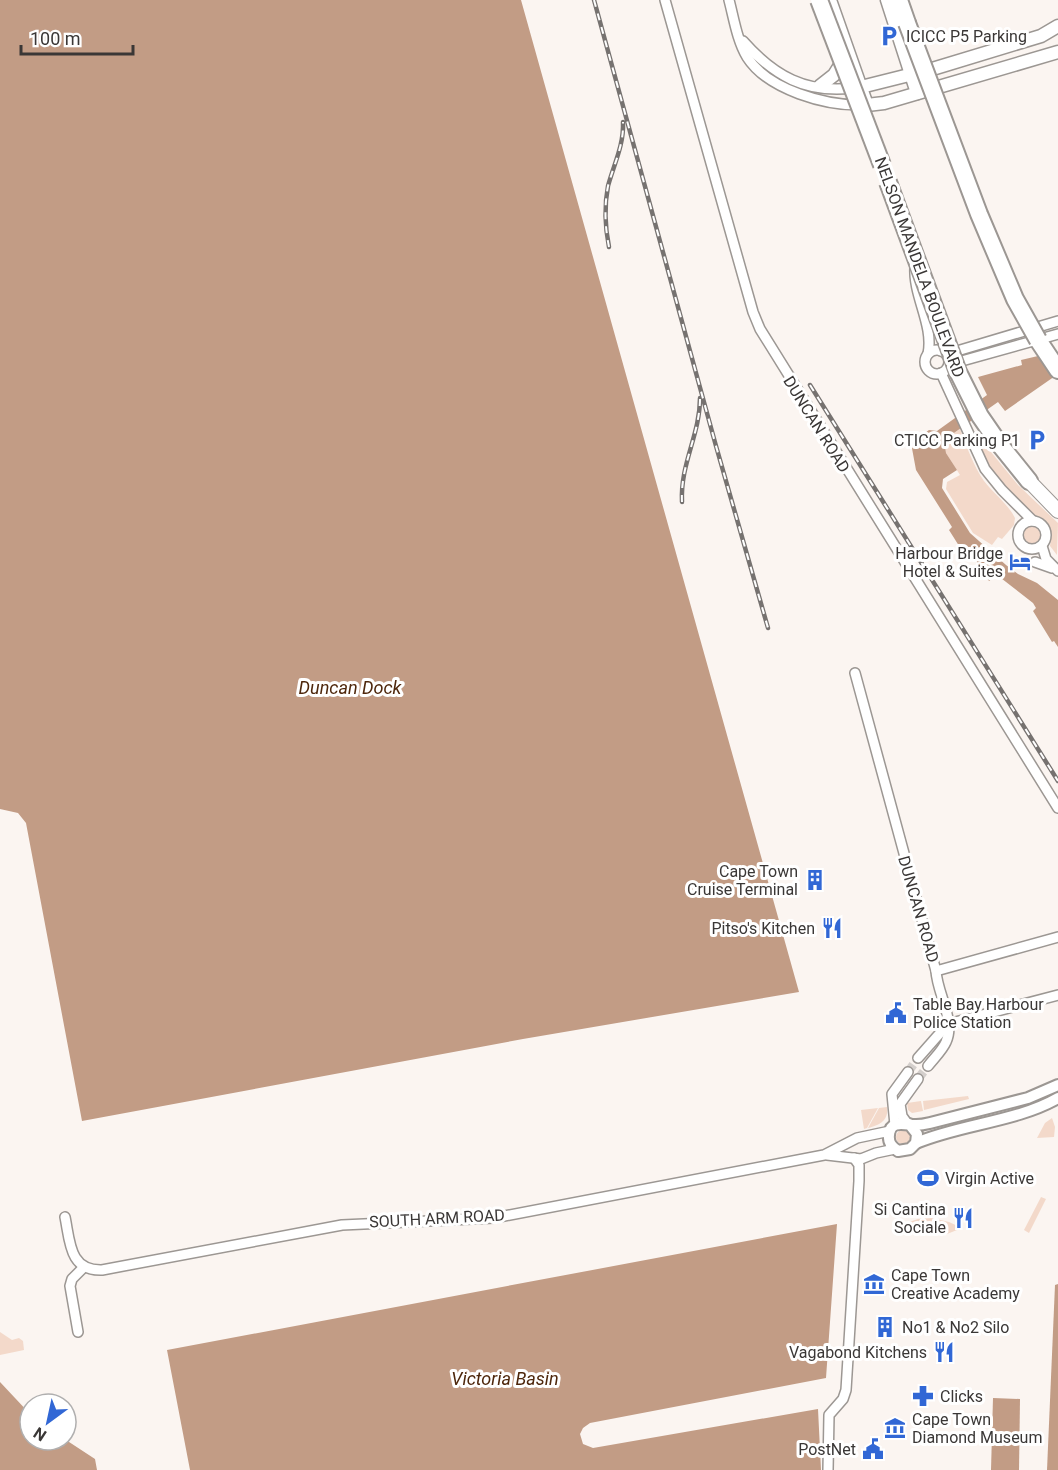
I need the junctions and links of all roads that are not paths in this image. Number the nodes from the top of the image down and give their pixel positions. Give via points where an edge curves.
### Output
1 (665, 0) edge
2 (729, 0) edge
3 (819, 0) edge
4 (830, 0) edge
5 (887, 0) edge
6 (899, 0) edge
7 (1058, 26) edge
8 (739, 37) junction
9 (848, 49) junction
10 (1054, 54) edge
11 (911, 74) junction
12 (820, 86) junction
13 (861, 87) junction
14 (918, 93) junction
15 (867, 105) junction
16 (1058, 321) edge
17 (928, 334) junction
18 (1058, 334) edge
19 (940, 350) junction
20 (928, 354) junction
21 (949, 365) junction
22 (1058, 370) edge
23 (941, 374) junction
24 (1029, 481) joint
25 (1011, 499) junction
26 (1058, 511) edge
27 (1033, 521) junction
28 (1021, 527) junction
29 (1041, 547) junction
30 (1028, 549) junction
31 (1035, 562) junction
32 (1058, 571) edge
33 (855, 673) dead end
34 (1058, 808) edge
35 (1058, 937) edge
36 (936, 971) junction
37 (1058, 995) edge
38 (948, 1024) junction
39 (918, 1058) tunnel mouth
40 (928, 1066) tunnel mouth
41 (908, 1072) tunnel mouth
42 (918, 1079) tunnel mouth
43 (1058, 1084) edge
44 (1058, 1098) edge
45 (908, 1123) junction
46 (892, 1128) junction
47 (850, 1143) junction
48 (916, 1143) junction
49 (895, 1149) junction
50 (824, 1155) junction
51 (853, 1158) junction
52 (65, 1217) dead end
53 (84, 1267) junction
54 (78, 1332) dead end
55 (828, 1470) edge

1 - 34 street, DUNCAN ROAD via 760,329
2 - 8 street
3 - 24 highway, NELSON MANDELA BOULEVARD, bridge via 958,372 990,432
4 - 9 main road
5 - 11 main road
6 - 22 highway, bridge via 1015,299
7 - 11 main road via 1041,36
8 - 12 street via 780,75 799,84
8 - 15 street via 752,64 781,86 834,103
9 - 12 main road via 837,72
9 - 13 main road
10 - 14 main road
11 - 13 main road
11 - 14 main road
12 - 13 street
13 - 15 main road
14 - 15 main road
15 - 17 street via 916,245 916,290
16 - 19 street via 957,351
17 - 19 street
17 - 20 street
18 - 21 street
19 - 20 street
19 - 21 street via 948,356
20 - 23 street via 926,368
21 - 23 street
23 - 25 street via 985,469
24 - 26 main road, NELSON MANDELA BOULEVARD
25 - 27 street
25 - 28 street via 1020,514
27 - 28 street
27 - 29 street via 1045,528 1046,538
28 - 30 street via 1019,540
29 - 30 street
29 - 31 street
29 - 32 street via 1046,560
30 - 31 street
31 - 32 street
33 - 36 street, DUNCAN ROAD
35 - 36 street, DUNCAN ROAD
36 - 38 street, DUNCAN ROAD
37 - 38 street
38 - 39 street
38 - 40 street via 945,1044
41 - 46 street via 891,1094
42 - 45 street via 900,1104
43 - 45 street via 1017,1101 930,1123
44 - 48 street via 1028,1111
45 - 46 street
45 - 48 street via 917,1134
46 - 47 street, SOUTH ARM ROAD
46 - 49 street via 889,1141
47 - 50 street, SOUTH ARM ROAD
47 - 51 street via 848,1151
48 - 49 street via 907,1151
49 - 51 street, SOUTH ARM ROAD via 861,1160
50 - 51 street, SOUTH ARM ROAD
50 - 53 street, SOUTH ARM ROAD via 494,1218 342,1225 102,1270
51 - 55 street via 859,1165 859,1181 848,1371 843,1399 829,1415
52 - 53 street via 71,1249
53 - 54 street via 70,1286

